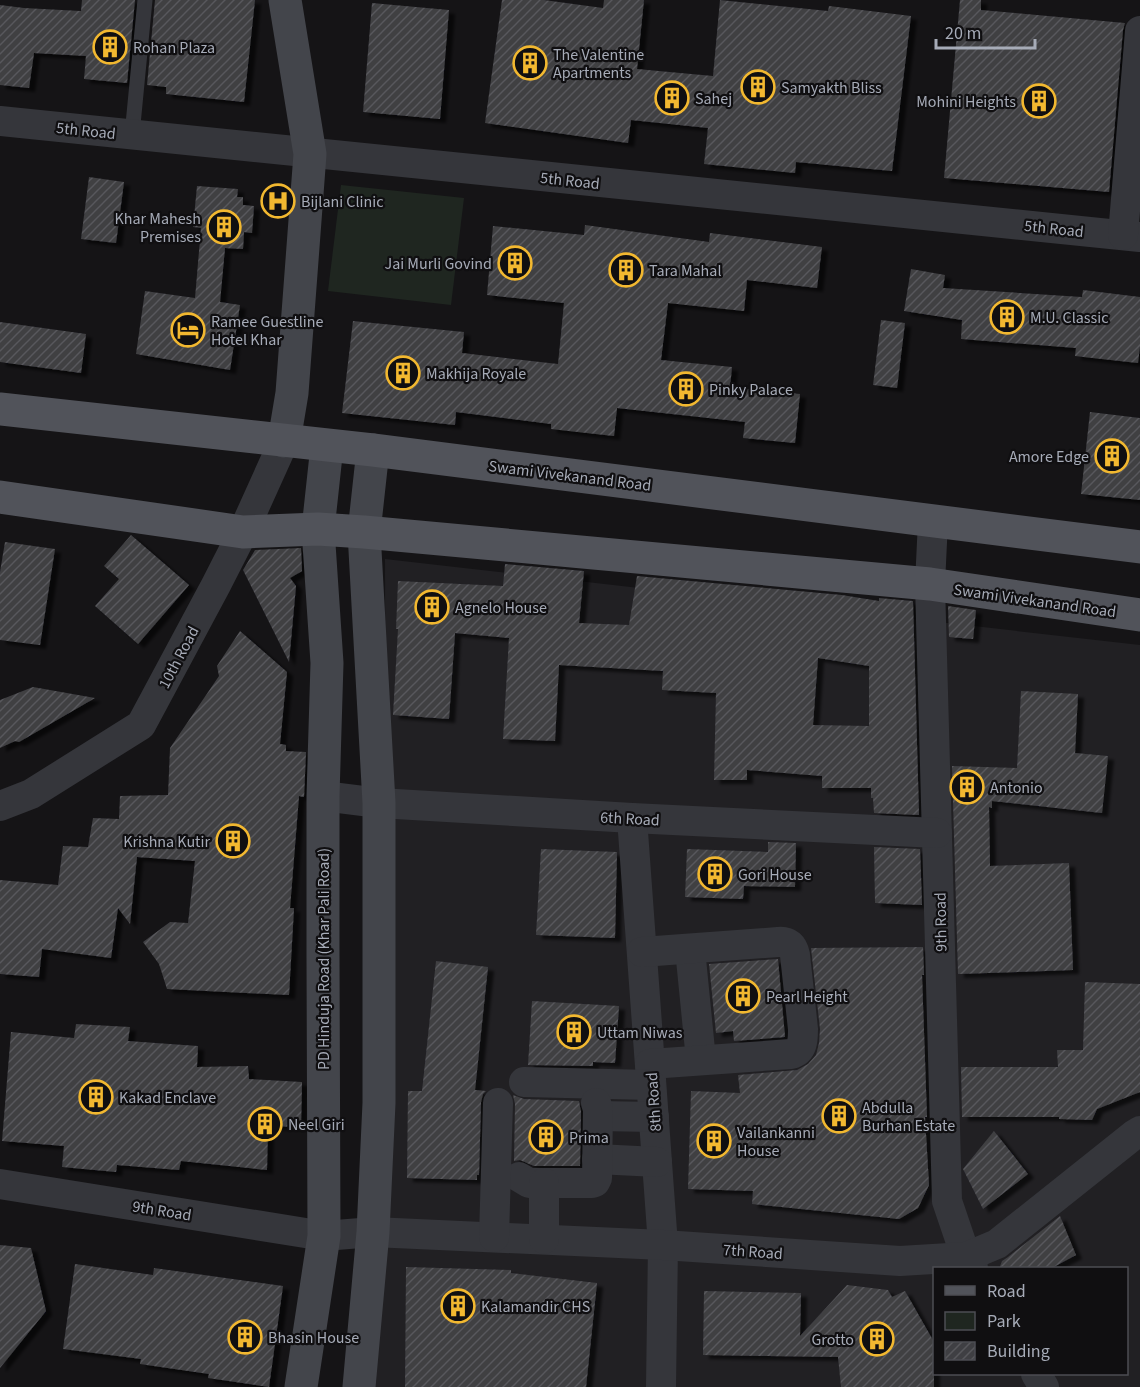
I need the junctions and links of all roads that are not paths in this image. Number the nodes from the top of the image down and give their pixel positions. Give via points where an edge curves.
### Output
1 (145, 0) edge
2 (285, 0) edge
3 (1140, 31) edge
4 (0, 121) edge
5 (132, 135) junction
6 (310, 154) junction
7 (1131, 236) edge
8 (0, 409) edge
9 (284, 441) junction
10 (327, 446) junction
11 (373, 450) junction
12 (0, 497) edge
13 (933, 521) junction
14 (318, 529) junction
15 (243, 532) junction
16 (364, 532) junction
17 (1140, 547) edge
18 (930, 585) junction
19 (1140, 615) edge
20 (323, 796) junction
21 (379, 803) junction
22 (0, 806) edge
23 (632, 818) junction
24 (938, 833) junction
25 (690, 949) junction
26 (642, 952) junction
27 (701, 1060) junction
28 (651, 1075) junction
29 (524, 1082) dead end
30 (590, 1097) junction
31 (498, 1103) dead end
32 (654, 1117) junction
33 (1140, 1131) edge
34 (597, 1159) junction
35 (657, 1162) junction
36 (518, 1171) junction
37 (0, 1184) edge
38 (373, 1232) junction
39 (324, 1236) junction
40 (494, 1237) junction
41 (536, 1239) junction
42 (663, 1245) junction
43 (969, 1263) edge
44 (301, 1387) edge
45 (359, 1387) edge
46 (661, 1387) edge

1 - 5 lane
2 - 6 street
3 - 7 street
4 - 5 street, 5th Road
5 - 6 street, 5th Road
6 - 7 street, 5th Road
6 - 9 street via 292,393
8 - 9 main road, Swami Vivekanand Road
9 - 10 main road, Swami Vivekanand Road
9 - 15 street, 10th Road
10 - 11 main road, Swami Vivekanand Road
10 - 14 street, PD Hinduja Road (Khar Pali Road)
11 - 13 main road, Swami Vivekanand Road
11 - 16 street
12 - 15 main road, Swami Vivekanand Road
13 - 17 main road, Swami Vivekanand Road
13 - 18 street, 9th Road
14 - 15 main road, Swami Vivekanand Road
14 - 16 main road, Swami Vivekanand Road
14 - 20 street, PD Hinduja Road (Khar Pali Road) via 327,663
15 - 22 street, 10th Road via 141,725 31,794
16 - 18 main road, Swami Vivekanand Road
16 - 21 street
18 - 19 main road, Swami Vivekanand Road
18 - 24 street, 9th Road
20 - 21 street, 6th Road
20 - 39 street, PD Hinduja Road (Khar Pali Road)
21 - 23 street, 6th Road
21 - 38 street via 379,1103
23 - 24 street, 6th Road
23 - 26 street, 8th Road
24 - 43 street, 9th Road via 947,1201
25 - 26 street
25 - 27 street
25 - 27 street via 789,943 795,955 803,1029 803,1040 797,1052 791,1054
26 - 28 street, 8th Road
27 - 28 street
28 - 30 street
28 - 32 street, 8th Road
29 - 30 street
30 - 32 street
30 - 34 street
31 - 36 street
32 - 35 street, 8th Road
33 - 43 street, 7th Road
34 - 35 street
34 - 36 street via 597,1178 592,1184
35 - 42 street, 8th Road
36 - 40 street
36 - 41 street
37 - 39 street, 9th Road
38 - 39 street, 7th Road
38 - 40 street, 7th Road
38 - 45 street
39 - 44 street, PD Hinduja Road (Khar Pali Road)
40 - 41 street, 7th Road
41 - 42 street, 7th Road
42 - 43 street, 7th Road
42 - 46 street, 8th Road

